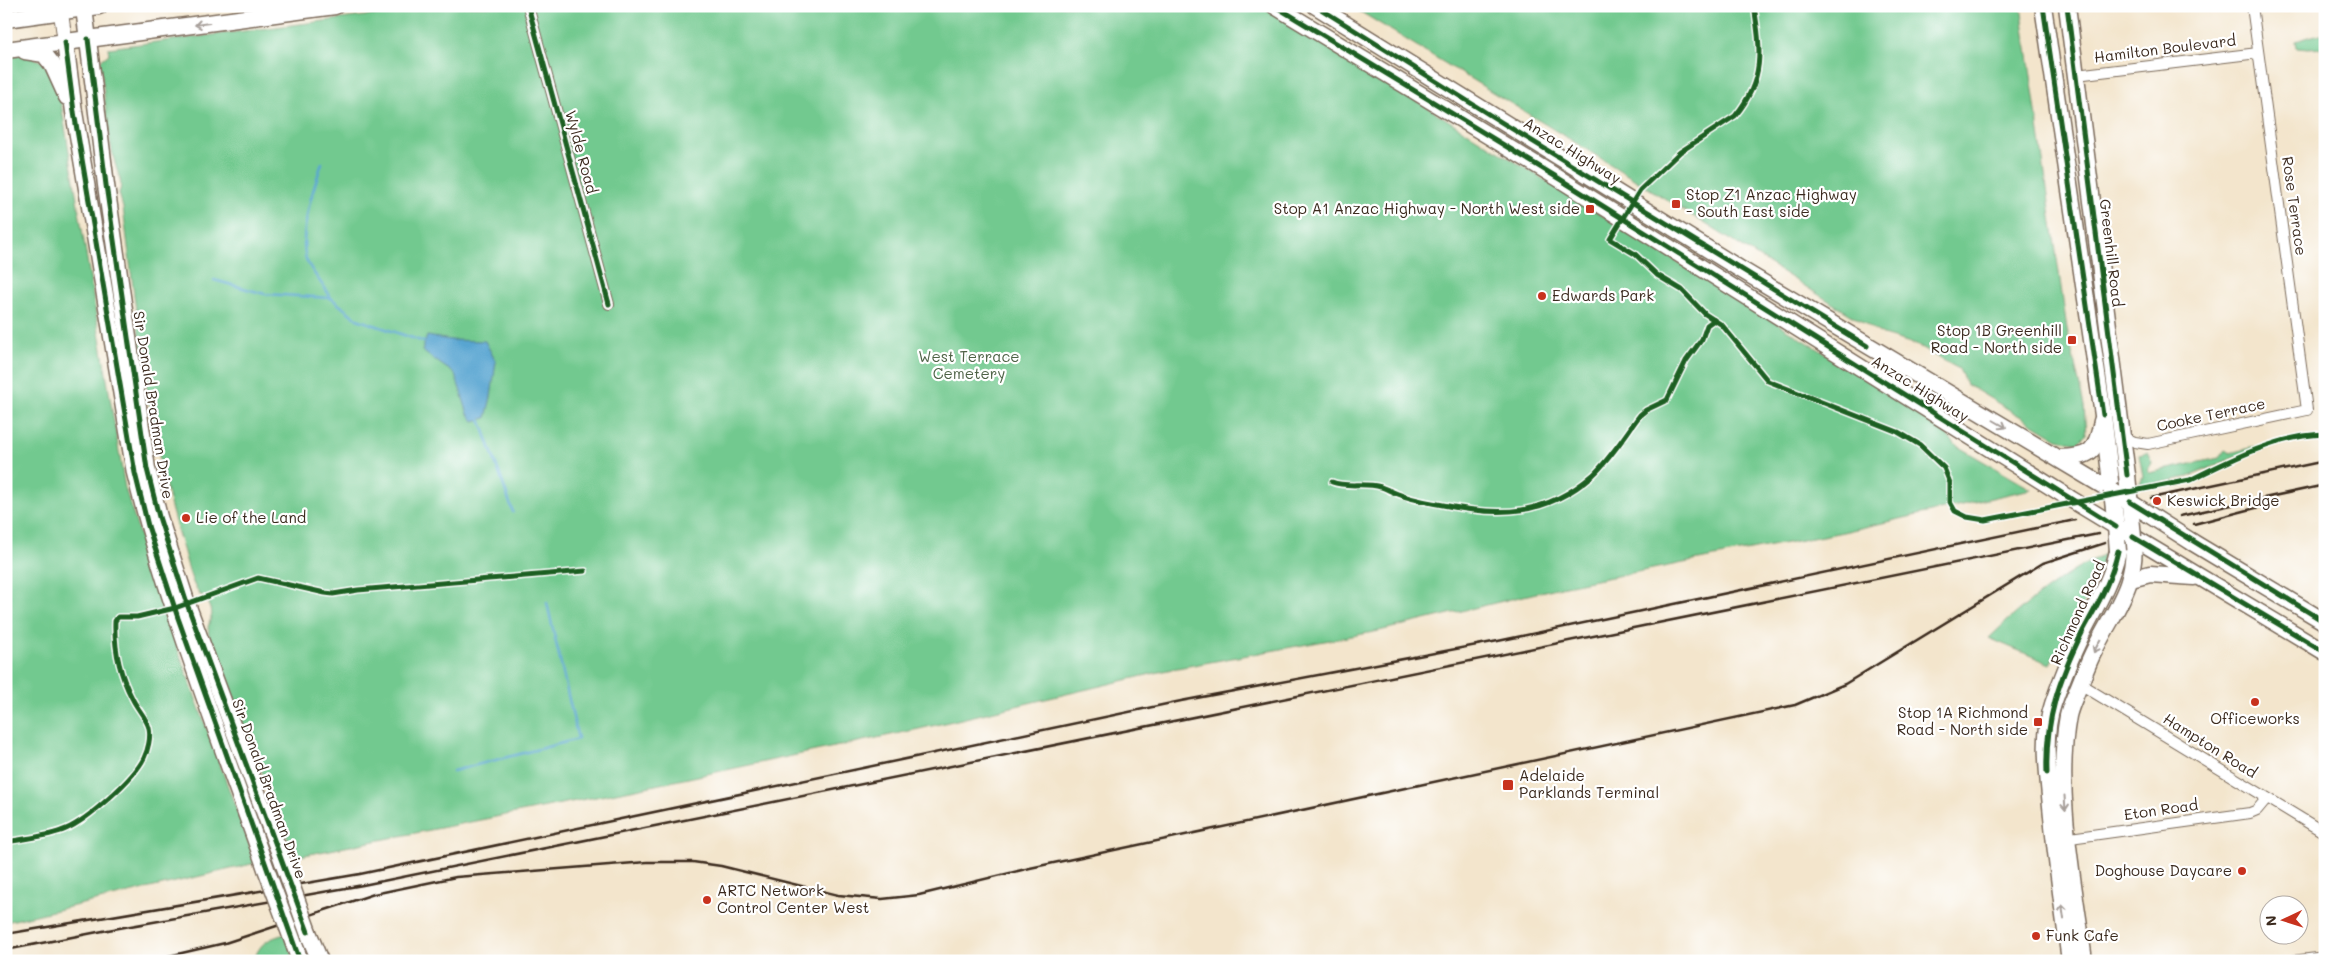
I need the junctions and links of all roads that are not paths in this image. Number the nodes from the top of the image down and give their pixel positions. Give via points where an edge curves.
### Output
1 (335, 6) edge
2 (528, 6) edge
3 (1275, 6) edge
4 (1316, 6) edge
5 (2043, 6) edge
6 (2067, 6) edge
7 (2252, 6) edge
8 (89, 7) edge
9 (61, 9) edge
10 (6, 19) edge
11 (88, 39) junction
12 (65, 42) junction
13 (11, 50) edge
14 (2258, 53) junction
15 (2076, 75) junction
16 (74, 112) junction
17 (2084, 142) junction
18 (2070, 196) junction
19 (1782, 294) junction
20 (609, 304) dead end
21 (1772, 311) junction
22 (2307, 410) joint
23 (2103, 415) junction
24 (2123, 437) junction
25 (2058, 458) junction
26 (2108, 483) junction
27 (2130, 502) junction
28 (2116, 527) junction
29 (2133, 537) junction
30 (2202, 578) junction
31 (2130, 579) junction
32 (2325, 622) edge
33 (2325, 652) edge
34 (2063, 679) junction
35 (2080, 684) junction
36 (2267, 798) junction
37 (2325, 833) edge
38 (2061, 840) junction
39 (2325, 957) edge
40 (300, 961) edge
41 (320, 961) edge
42 (2070, 961) edge
43 (2084, 961) edge
44 (2292, 961) edge

1 -> 11 main road
2 - 20 street, Wylde Road
3 - 21 main road, Anzac Highway
4 - 19 main road, Anzac Highway
5 - 18 main road, Greenhill Road
6 - 15 main road, Greenhill Road
7 - 14 street, Rose Terrace
8 - 9 main road
8 - 11 main road, Sir Donald Bradman Drive
9 - 10 main road
9 - 12 main road
11 - 12 main road
11 - 41 main road, Sir Donald Bradman Drive, bridge via 147,469 159,517 187,604
12 - 13 main road
12 - 16 main road, Sir Donald Bradman Drive
13 - 16 main road via 44,54 52,64
14 - 15 street, Hamilton Boulevard
14 - 22 street, Rose Terrace
15 - 17 main road, Greenhill Road
16 - 40 main road, Sir Donald Bradman Drive, bridge via 148,526
17 - 18 main road via 2078,161 2081,187 2079,194
17 - 24 main road, Greenhill Road
18 - 23 main road, Greenhill Road
19 - 21 main road
19 -> 25 main road, Anzac Highway
21 - 28 main road, Anzac Highway, bridge
22 - 24 street, Cooke Terrace via 2148,444
23 - 25 main road via 2098,442 2090,453
23 - 26 main road, Greenhill Road
24 - 27 main road, Greenhill Road, bridge
25 - 26 main road, Anzac Highway
26 - 27 main road, Anzac Highway, bridge
26 - 28 main road, Greenhill Road, bridge
27 - 29 main road, Richmond Road, bridge
27 - 32 main road, Anzac Highway, bridge
28 - 29 main road, Anzac Highway, bridge
28 - 34 main road, Richmond Road, bridge via 2118,551 2110,580
29 - 30 main road, Anzac Highway
29 - 31 main road, Richmond Road via 2135,556
30 - 31 main road via 2150,574
30 - 33 main road, Anzac Highway
31 -> 35 main road, Richmond Road
34 - 35 main road
34 - 38 main road, Richmond Road via 2052,706 2046,755
35 - 36 street, Hampton Road
35 -> 38 main road, Richmond Road via 2069,713 2064,748
36 - 37 street, Hampton Road
36 - 38 street, Eton Road via 2250,813
42 -> 38 main road, Richmond Road
38 - 43 main road, Richmond Road
39 - 44 street

